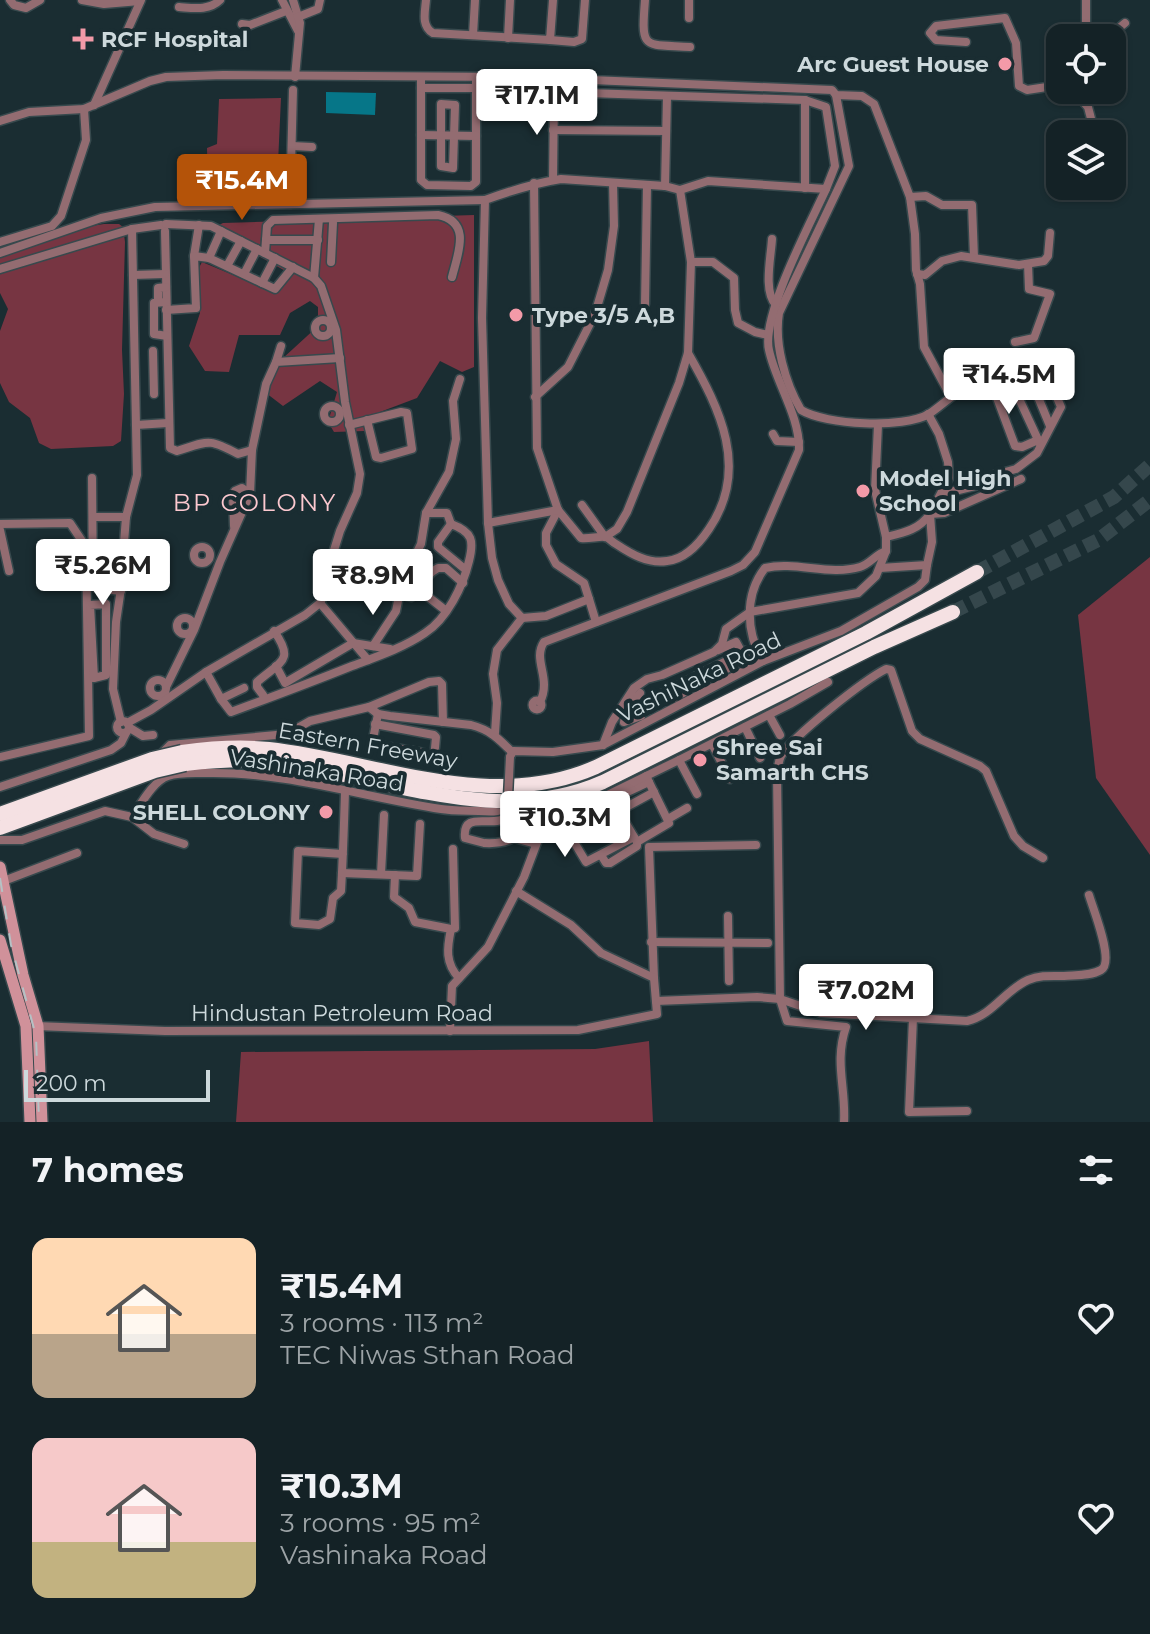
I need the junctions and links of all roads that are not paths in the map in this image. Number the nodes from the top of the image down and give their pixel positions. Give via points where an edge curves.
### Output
1 (10, 0) edge
2 (40, 0) edge
3 (82, 0) edge
4 (282, 0) edge
5 (293, 0) edge
6 (320, 0) edge
7 (426, 0) edge
8 (475, 0) edge
9 (510, 0) edge
10 (553, 0) edge
11 (585, 0) edge
12 (645, 0) edge
13 (689, 0) edge
14 (1086, 0) edge
15 (140, 1) edge
16 (215, 2) edge
17 (179, 7) dead end
18 (286, 11) junction
19 (298, 17) junction
20 (689, 18) dead end
21 (242, 24) dead end
22 (1087, 24) edge
23 (298, 31) junction
24 (473, 35) junction
25 (508, 38) junction
26 (550, 40) junction
27 (966, 42) dead end
28 (690, 47) dead end
29 (295, 77) junction
30 (476, 78) junction
31 (421, 83) junction
32 (1046, 87) edge
33 (476, 88) junction
34 (293, 90) dead end
35 (836, 95) junction
36 (667, 97) junction
37 (805, 100) junction
38 (89, 107) junction
39 (0, 121) edge
40 (553, 130) junction
41 (666, 131) junction
42 (421, 135) junction
43 (441, 136) junction
44 (455, 136) junction
45 (476, 136) junction
46 (292, 146) junction
47 (312, 147) dead end
48 (553, 180) junction
49 (534, 183) junction
50 (613, 183) junction
51 (647, 186) junction
52 (665, 186) junction
53 (805, 188) junction
54 (826, 189) junction
55 (680, 190) junction
56 (910, 197) junction
57 (485, 200) junction
58 (290, 204) junction
59 (319, 219) junction
60 (333, 223) dead end
61 (199, 225) junction
62 (164, 227) junction
63 (132, 229) junction
64 (221, 231) junction
65 (1050, 233) dead end
66 (772, 239) dead end
67 (266, 240) junction
68 (241, 241) junction
69 (0, 242) edge
70 (317, 242) junction
71 (332, 245) junction
72 (261, 251) junction
73 (0, 253) edge
74 (194, 256) junction
75 (974, 257) junction
76 (209, 258) junction
77 (275, 258) junction
78 (331, 262) dead end
79 (691, 262) junction
80 (1028, 264) junction
81 (227, 266) junction
82 (293, 267) junction
83 (0, 269) edge
84 (165, 274) junction
85 (244, 274) junction
86 (917, 274) junction
87 (133, 275) junction
88 (452, 277) dead end
89 (314, 278) junction
90 (262, 283) junction
91 (645, 304) dead end
92 (163, 305) junction
93 (776, 305) junction
94 (768, 335) junction
95 (1015, 342) dead end
96 (281, 346) dead end
97 (153, 351) dead end
98 (688, 353) junction
99 (340, 358) junction
100 (153, 361) junction
101 (167, 361) junction
102 (276, 362) junction
103 (1026, 368) junction
104 (1007, 373) junction
105 (460, 379) dead end
106 (990, 379) junction
107 (168, 386) junction
108 (535, 397) junction
109 (951, 397) junction
110 (341, 404) junction
111 (928, 414) junction
112 (367, 420) junction
113 (337, 421) junction
114 (349, 422) junction
115 (168, 423) junction
116 (136, 425) junction
117 (878, 425) junction
118 (1050, 426) junction
119 (773, 434) dead end
120 (799, 442) junction
121 (1039, 443) junction
122 (252, 450) junction
123 (92, 478) dead end
124 (1021, 479) dead end
125 (250, 494) junction
126 (942, 494) junction
127 (582, 505) dead end
128 (558, 510) junction
129 (426, 513) junction
130 (930, 514) junction
131 (93, 517) junction
132 (126, 517) junction
133 (488, 523) junction
134 (0, 524) edge
135 (451, 524) junction
136 (234, 529) junction
137 (0, 530) edge
138 (605, 537) junction
139 (886, 537) junction
140 (886, 551) junction
141 (209, 558) dead end
142 (220, 562) junction
143 (927, 565) junction
144 (328, 568) junction
145 (880, 568) junction
146 (466, 570) junction
147 (9, 571) dead end
148 (977, 572) tunnel mouth
149 (463, 583) junction
150 (396, 585) junction
151 (121, 591) junction
152 (422, 592) junction
153 (400, 596) junction
154 (589, 599) junction
155 (320, 603) junction
156 (445, 610) junction
157 (750, 612) junction
158 (953, 612) tunnel mouth
159 (522, 618) junction
160 (111, 622) junction
161 (596, 622) junction
162 (274, 631) junction
163 (110, 641) junction
164 (353, 643) junction
165 (373, 646) junction
166 (393, 650) junction
167 (748, 651) junction
168 (335, 653) junction
169 (368, 660) junction
170 (763, 661) junction
171 (276, 666) junction
172 (712, 668) junction
173 (345, 669) junction
174 (206, 672) junction
175 (727, 675) junction
176 (828, 682) dead end
177 (287, 687) junction
178 (244, 688) dead end
179 (640, 693) dead end
180 (263, 695) dead end
181 (675, 697) junction
182 (221, 699) junction
183 (540, 702) dead end
184 (369, 707) junction
185 (151, 710) junction
186 (624, 713) junction
187 (378, 714) junction
188 (770, 717) junction
189 (639, 720) junction
190 (443, 722) junction
191 (375, 724) junction
192 (125, 728) junction
193 (746, 729) junction
194 (495, 733) junction
195 (153, 735) dead end
196 (780, 735) dead end
197 (712, 744) junction
198 (603, 745) junction
199 (435, 748) dead end
200 (424, 753) dead end
201 (511, 755) junction
202 (0, 757) edge
203 (184, 758) junction
204 (760, 758) dead end
205 (679, 760) junction
206 (168, 776) junction
207 (648, 779) junction
208 (730, 779) dead end
209 (0, 787) edge
210 (345, 792) junction
211 (654, 792) junction
212 (697, 794) dead end
213 (616, 805) junction
214 (687, 808) dead end
215 (0, 814) edge
216 (384, 815) dead end
217 (577, 816) dead end
218 (132, 817) junction
219 (668, 819) junction
220 (525, 822) junction
221 (420, 824) dead end
222 (544, 824) junction
223 (0, 828) edge
224 (514, 838) junction
225 (635, 839) junction
226 (0, 840) edge
227 (184, 844) dead end
228 (536, 844) junction
229 (756, 845) dead end
230 (453, 849) dead end
231 (77, 853) dead end
232 (343, 854) junction
233 (1043, 858) dead end
234 (0, 867) edge
235 (342, 873) junction
236 (381, 874) junction
237 (395, 875) junction
238 (2, 882) edge
239 (516, 891) junction
240 (1089, 895) dead end
241 (728, 916) dead end
242 (451, 929) junction
243 (0, 940) edge
244 (651, 942) junction
245 (729, 942) junction
246 (768, 943) dead end
247 (459, 978) junction
248 (654, 978) junction
249 (729, 981) dead end
250 (780, 999) junction
251 (656, 1001) junction
252 (913, 1018) junction
253 (32, 1029) junction
254 (450, 1031) junction
255 (967, 1111) dead end
256 (30, 1122) edge
257 (42, 1122) edge
258 (844, 1122) edge

1 - 2 street via 26,8
3 - 15 street
4 - 18 street
5 - 19 street
6 - 19 street via 318,9
7 - 24 street via 427,29
8 - 24 street
9 - 25 street
10 - 26 street
11 - 26 street via 582,39
12 - 28 street via 645,40
13 - 20 street
14 - 22 street
15 - 38 street
16 - 17 street via 196,9
18 - 21 street
18 - 23 street
19 - 23 street
23 - 29 street
24 - 25 street
25 - 26 street
27 - 32 street via 936,40 931,30 1005,18 1016,43 1019,86
29 - 31 street
29 - 38 street via 166,77
30 - 31 street
30 - 33 street
30 - 35 street via 832,90
31 - 33 street
31 - 42 street
33 - 45 street
34 - 46 street
35 - 56 street via 870,99
35 - 117 street via 849,166 779,313 778,348 801,410
36 - 37 street
36 - 40 street via 557,92
36 - 41 street
37 - 53 street
37 - 54 street via 826,107 835,166
38 - 39 street via 29,112
38 - 69 street via 86,140 61,216 52,226
40 - 41 street
40 - 48 street
41 - 52 street
42 - 43 street
42 - 45 street via 424,184 471,186 476,182
43 - 44 street
43 - 44 street via 443,169 455,167
43 - 44 street via 442,103 455,105
44 - 45 street
46 - 47 street
46 - 58 street
48 - 49 street
48 - 50 street
49 - 57 street
49 - 108 street
50 - 51 street
50 - 108 street via 612,241 595,314 568,367
51 - 52 street
51 - 91 street
52 - 55 street
53 - 54 street
53 - 55 street via 708,181
54 - 93 street
55 - 79 street
56 - 75 street via 972,205
56 - 86 street
57 - 58 street
57 - 133 street via 482,318
58 - 73 street via 155,207 101,218
59 - 67 street via 269,221
59 - 70 street
59 - 88 street via 449,217 459,229 460,243
60 - 71 street
61 - 62 street
61 - 64 street
61 - 74 street
62 - 63 street
62 - 84 street
63 - 83 street
63 - 87 street
64 - 68 street
64 - 76 street
65 - 80 street via 1047,259
66 - 93 street via 770,291
67 - 70 street
67 - 72 street
68 - 72 street
68 - 81 street
70 - 71 street
70 - 89 street
71 - 78 street
72 - 77 street
72 - 85 street
74 - 76 street
74 - 92 street via 196,308
75 - 80 street
75 - 86 street via 942,261 925,275
76 - 81 street
77 - 82 street
77 - 90 street
79 - 94 street via 713,262 734,278 738,323
79 - 98 street
80 - 95 street via 1029,289 1050,294 1034,338
81 - 85 street
82 - 89 street
82 - 90 street via 277,289
84 - 87 street
84 - 92 street
85 - 90 street
86 - 109 street via 924,347
87 - 116 street
89 - 99 street via 321,286
92 - 101 street
93 - 94 street
94 - 120 street
96 - 102 street
97 - 100 street
98 - 138 street via 627,512
98 - 138 street via 713,396 722,427 730,465 724,504 698,546 668,561 631,554
99 - 102 street
99 - 110 street
100 - 101 street
100 - 107 street via 154,390
101 - 107 street
102 - 122 street
103 - 104 street
103 - 118 street
103 - 118 street via 1044,367 1061,407
104 - 106 street
104 - 121 street
105 - 129 street via 453,401 455,451 447,479
106 - 109 street
106 - 121 street via 1015,446
107 - 115 street
108 - 128 street via 537,448
109 - 111 street
110 - 113 street
110 - 113 street via 326,407 324,415 329,422
110 - 114 street
111 - 117 street
111 - 126 street via 948,462
112 - 112 street via 407,413 412,449 376,457
112 - 114 street
113 - 114 street
114 - 144 street via 359,484
115 - 116 street
115 - 122 street via 172,451 208,441 238,454
116 - 132 street via 137,475
117 - 139 street via 875,490
118 - 121 street
119 - 120 street via 777,441
120 - 161 street via 755,552 743,565
121 - 126 street via 1037,453 1016,469
122 - 125 street
123 - 131 street
124 - 130 street via 944,513
125 - 136 street
125 - 136 street via 242,488 235,491
126 - 130 street
127 - 138 street
128 - 133 street
128 - 138 street via 581,538
128 - 154 street via 546,545 556,564 584,583
129 - 135 street via 447,513
129 - 150 street via 421,544
130 - 139 street via 923,524
130 - 143 street via 933,536
131 - 132 street
131 - 151 street via 94,587
132 - 151 street
133 - 159 street via 498,580
134 - 202 street via 70,523 86,547 89,736
135 - 146 street via 473,540
135 - 146 street via 438,547
136 - 142 street
137 - 147 street
139 - 140 street
140 - 145 street
140 - 157 street via 859,567 768,567 756,585
141 - 142 street
142 - 185 street via 193,630
143 - 145 street
143 - 170 street, VashiNaka Road via 918,587 841,631
144 - 150 street via 362,571
144 - 155 street
145 - 157 street via 858,593
146 - 149 street
148 - 203 highway, Eastern Freeway via 866,633 596,767 557,781 467,786 238,747
149 - 152 street via 446,568 438,568
149 - 156 street
150 - 153 street via 405,589
151 - 160 street
152 - 153 street
152 - 156 street
153 - 165 street
154 - 159 street via 546,616
154 - 161 street
155 - 162 street
155 - 164 street
156 - 166 street via 426,633
157 - 167 street
157 - 198 street via 726,629 714,652 634,688
158 - 203 highway, Eastern Freeway via 603,782 560,797 456,798 265,761
159 - 194 street via 497,650
160 - 163 street
160 - 163 street via 106,604 91,605 94,678 106,675
161 - 183 street via 540,646 545,679
162 - 171 street via 285,647 284,659
162 - 174 street
163 - 192 street via 113,689
164 - 165 street
164 - 168 street
164 - 169 street
165 - 166 street
166 - 169 street
167 - 170 street
167 - 172 street
167 - 172 street via 735,642 702,659
167 - 175 street via 749,658
168 - 173 street
168 - 177 street
169 - 173 street
170 - 175 street, VashiNaka Road
171 - 177 street
171 - 180 street via 257,682
172 - 181 street
173 - 177 street
174 - 182 street
174 - 185 street
175 - 181 street, VashiNaka Road
176 - 188 street
177 - 182 street via 231,712
178 - 182 street
179 - 186 street
181 - 186 street
181 - 189 street, VashiNaka Road
184 - 187 street
184 - 190 street via 439,681
184 - 206 street via 310,721 287,734 170,745 164,751
185 - 192 street
186 - 189 street via 624,722
187 - 190 street
187 - 191 street
188 - 193 street
188 - 196 street
189 - 198 street, VashiNaka Road
190 - 194 street
191 - 199 street via 434,735
191 - 200 street via 373,745
192 - 195 street
192 - 209 street via 107,750
193 - 197 street
193 - 204 street
194 - 201 street
197 - 205 street
197 - 208 street
198 - 201 street, VashiNaka Road
201 - 224 street, bridge via 507,817 495,823 476,820 464,829 468,841
203 - 215 highway, Eastern Freeway, bridge via 152,759
203 - 223 highway, Eastern Freeway, bridge
205 - 207 street
205 - 212 street
206 - 210 street, Vashinaka Road via 227,772
206 - 218 street
207 - 211 street
207 - 213 street
207 - 222 street
210 - 220 street, Vashinaka Road via 445,810 500,813
210 - 232 street
211 - 213 street
211 - 219 street
213 - 217 street
213 - 225 street
213 - 225 street via 568,832 587,863
214 - 219 street
216 - 236 street
218 - 226 street via 105,811 22,840
218 - 227 street via 154,834
219 - 225 street
220 - 222 street, Vashinaka Road
220 - 224 street
221 - 237 street via 417,876
222 - 228 street
224 - 228 street
228 - 239 street
229 - 244 street via 649,847
230 - 242 street via 456,913
231 - 238 street
232 - 235 street
232 - 235 street via 298,851 295,923 319,925 330,919
233 - 250 street via 1014,836 986,771 920,739 912,731 894,673 886,669 874,674 788,747 778,763
234 - 238 main road
235 - 236 street
236 - 237 street
237 - 242 street via 394,897 409,908 415,922
238 - 253 main road
239 - 247 street via 488,947
239 - 248 street via 571,925 601,953
240 - 252 street via 1107,953 1103,970 1038,976 1019,984 982,1018
241 - 245 street
242 - 247 street via 446,954
243 - 253 main road
244 - 245 street
244 - 248 street
245 - 246 street
245 - 249 street
247 - 254 street via 452,986
248 - 251 street
250 - 251 street
250 - 252 street via 821,1013
250 - 258 street via 787,1021 846,1027 839,1061
251 - 254 street, Hindustan Petroleum Road via 657,1014 578,1030
252 - 255 street via 909,1112
253 - 254 street, Hindustan Petroleum Road
253 - 256 main road
253 - 257 main road

